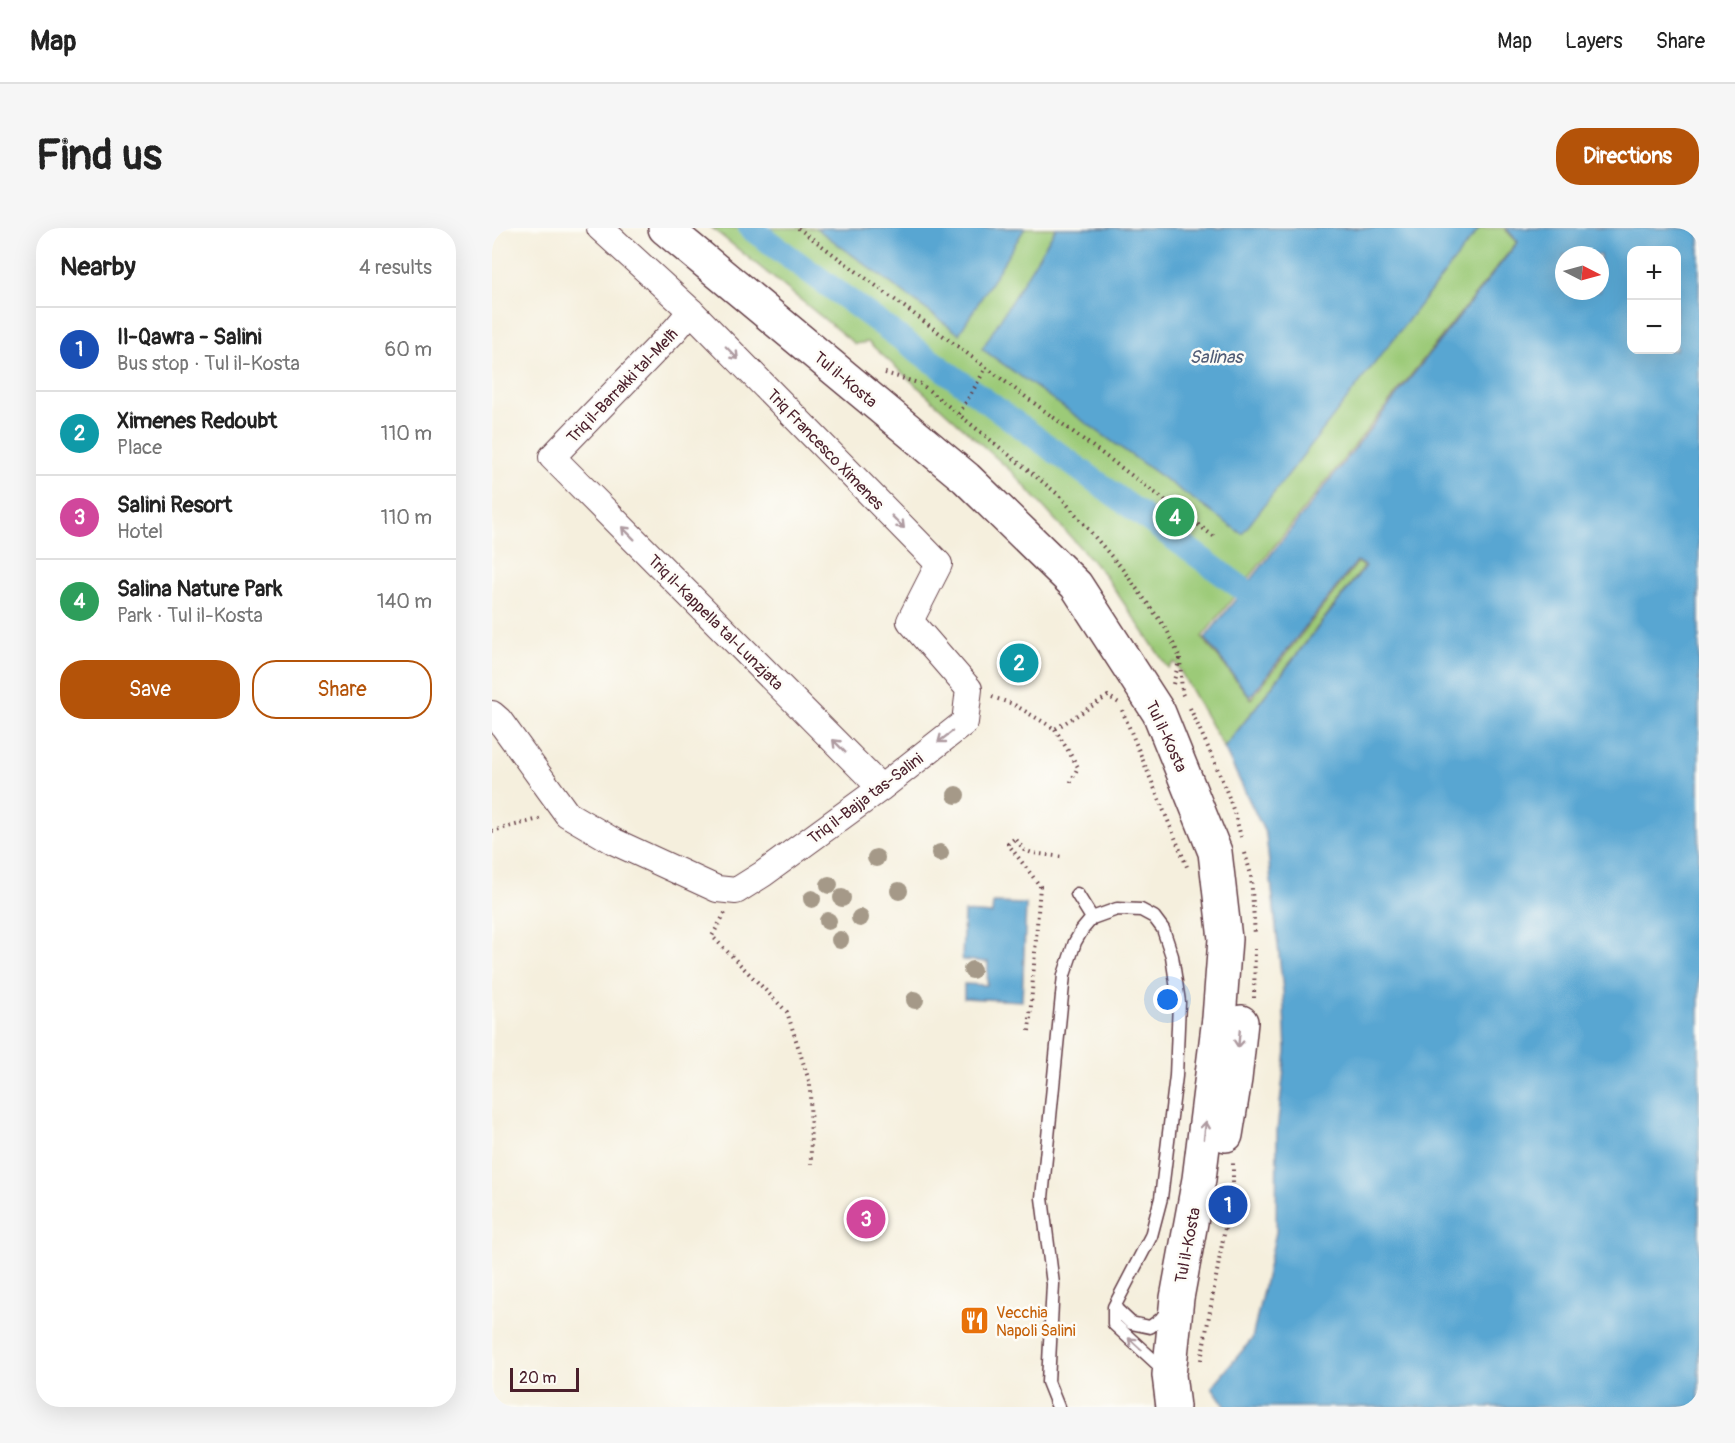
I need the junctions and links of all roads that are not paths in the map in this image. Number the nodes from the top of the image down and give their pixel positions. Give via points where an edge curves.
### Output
1 (600, 228) edge
2 (665, 228) edge
3 (692, 228) edge
4 (691, 311) junction
5 (552, 457) joint
6 (969, 689) joint
7 (492, 714) edge
8 (881, 788) junction
9 (1077, 894) dead end
10 (1092, 918) junction
11 (1177, 1298) junction
12 (1114, 1307) junction
13 (1169, 1375) junction
14 (1058, 1407) edge
15 (1173, 1407) edge
16 (1191, 1407) edge

1 - 4 street, Triq Francesco Ximenes
11 -> 2 highway, Tul il-Kosta via 1199,1179 1225,939 1215,852 1159,713 1076,585 966,478
3 -> 16 highway, Tul il-Kosta via 915,416 1086,574 1170,693 1234,851 1244,939 1235,1079 1187,1381
4 - 5 street, Triq il-Barrakki tal-Melħ
4 -> 6 street, Triq Francesco Ximenes via 939,564 910,621
8 -> 5 street, Triq il-Kappella tal-Lunzjata
6 -> 8 street, Triq il-Bajja tas-Salini via 965,722
7 - 8 street, Triq il-Bajja tas-Salini via 567,814 615,842 717,889 736,891
9 - 10 lane
10 - 12 lane via 1131,908 1154,917 1168,941 1179,1002 1176,1076 1161,1198 1151,1236
10 - 14 lane via 1075,942 1064,975 1042,1198 1053,1284 1048,1382
11 - 12 lane via 1150,1327 1131,1323
11 - 13 highway, Tul il-Kosta
13 -> 12 lane via 1114,1324
13 - 15 highway, Tul il-Kosta

